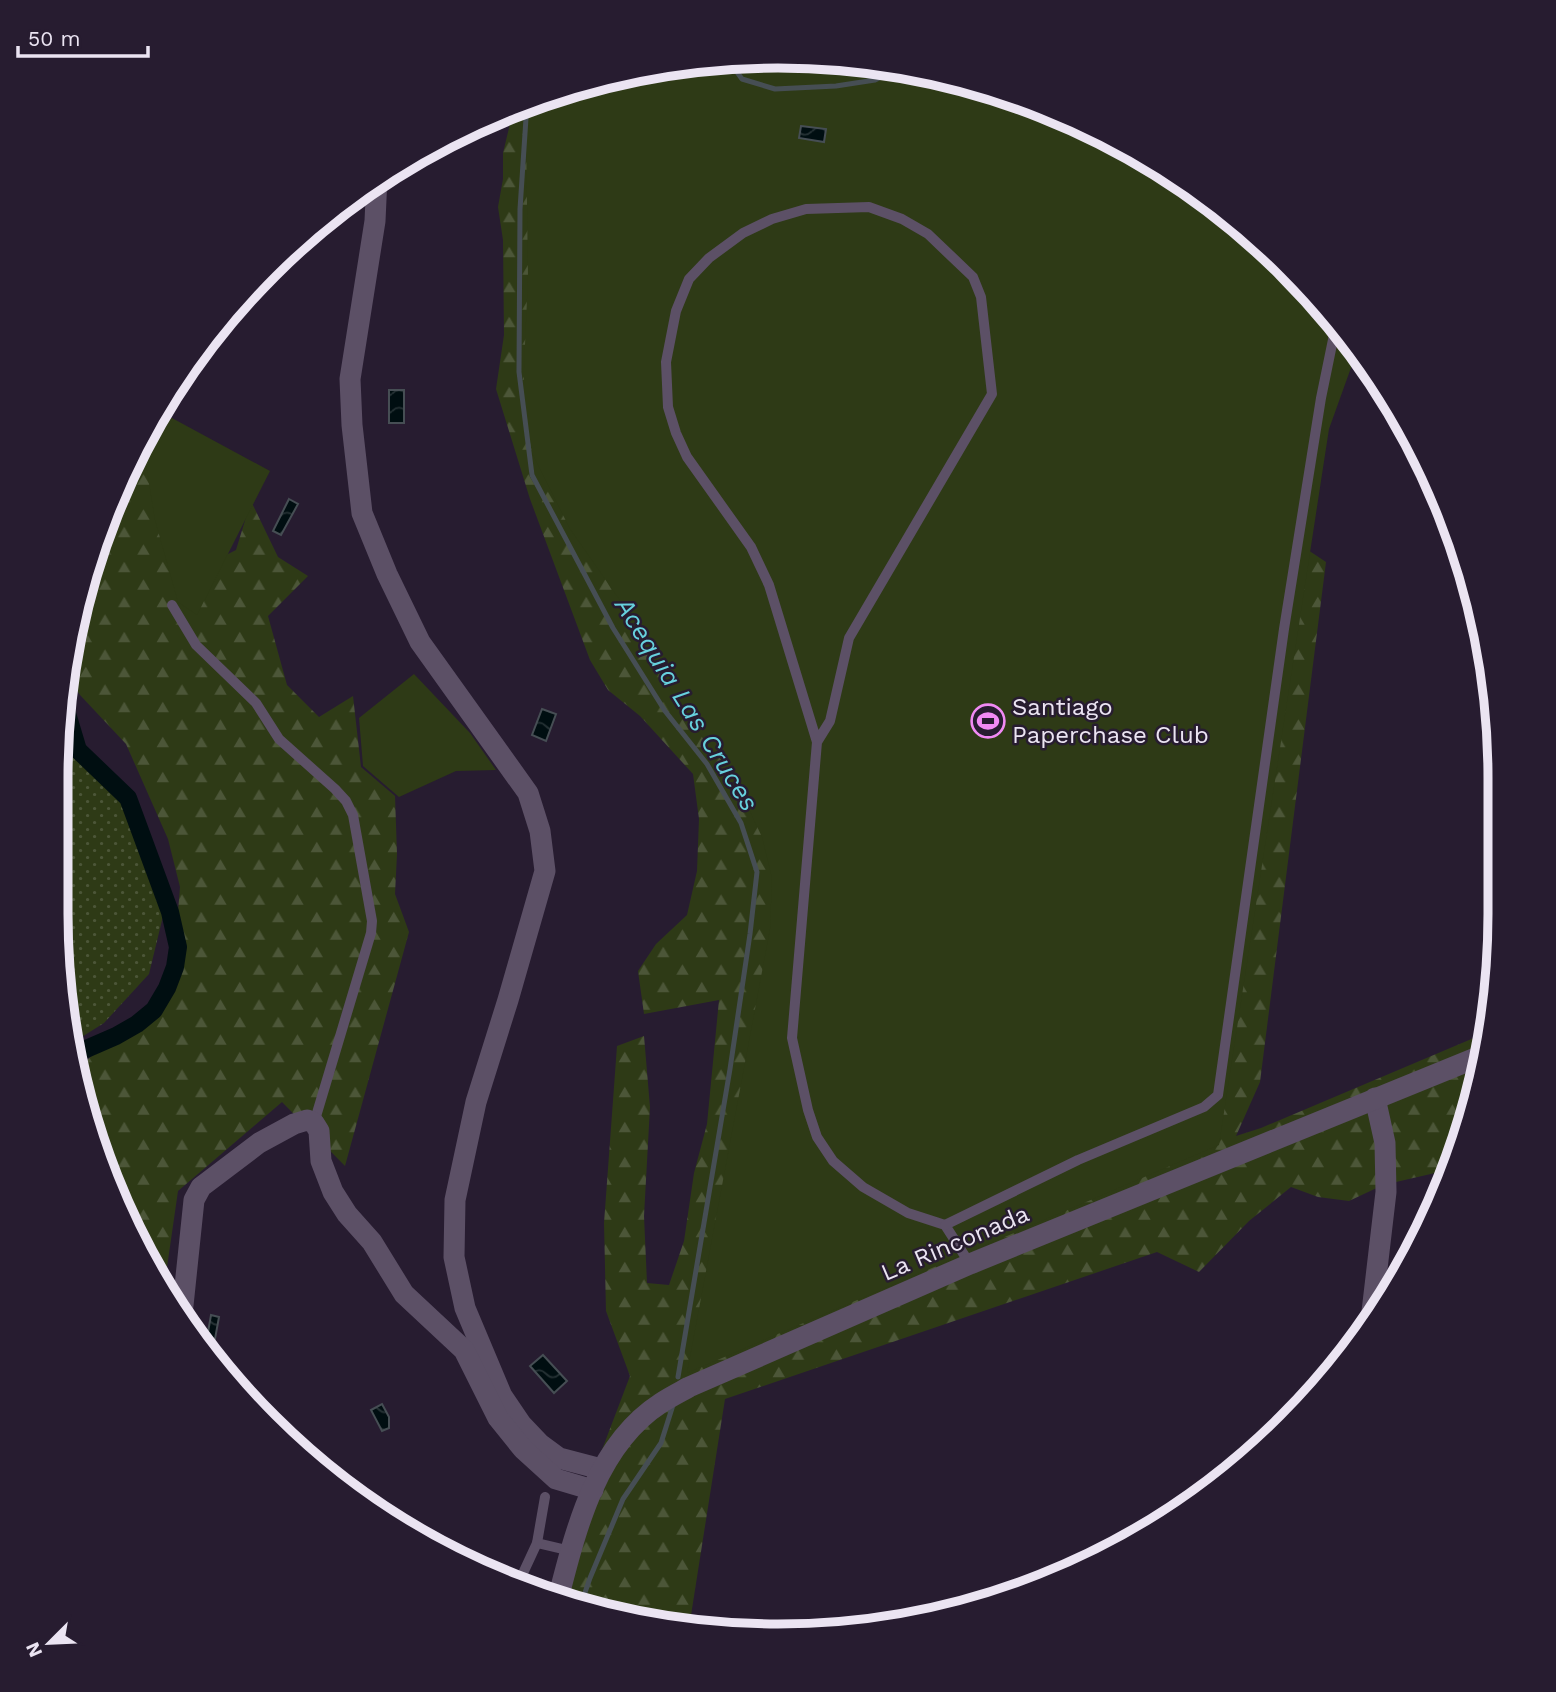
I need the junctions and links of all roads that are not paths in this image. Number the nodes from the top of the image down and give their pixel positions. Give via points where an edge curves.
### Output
1 (376, 194) edge
2 (1334, 337) edge
3 (172, 605) dead end
4 (817, 742) junction
5 (1472, 1059) edge
6 (1376, 1098) junction
7 (314, 1123) junction
8 (945, 1225) junction
9 (970, 1264) junction
10 (183, 1300) edge
11 (1373, 1300) edge
12 (601, 1469) junction
13 (593, 1490) junction
14 (545, 1497) dead end
15 (537, 1543) junction
16 (571, 1550) junction
17 (522, 1576) edge
18 (561, 1589) edge

1 - 12 street via 350,379 362,513 420,642 528,793 540,831 545,871 476,1102 455,1200 454,1257 465,1308 502,1395 521,1424 559,1458
2 - 8 lane via 1284,629 1218,1095 1204,1107 1078,1160
3 - 7 lane via 196,645 256,703 279,738 335,789 353,815 371,933
4 - 4 lane via 769,585 751,547 687,457 676,433 668,407 666,362 676,311 689,279 709,258 772,219 806,209 869,207 928,234 973,277 981,297 992,394 849,638 830,721
4 - 8 lane via 792,1038 808,1110 817,1137 833,1161 863,1187 908,1213
5 - 6 street, La Rinconada
6 - 9 street, La Rinconada
6 - 11 street via 1385,1143 1386,1192
7 - 10 street via 294,1124 260,1143 201,1187 194,1200
7 - 13 street via 321,1161 340,1203 372,1242 404,1294 464,1350 498,1419 556,1479
8 - 9 lane
9 - 12 street, La Rinconada via 659,1403
12 - 13 street, La Rinconada
13 - 16 street, La Rinconada
14 - 15 lane
15 - 16 lane
15 - 17 lane
16 - 18 street, La Rinconada

